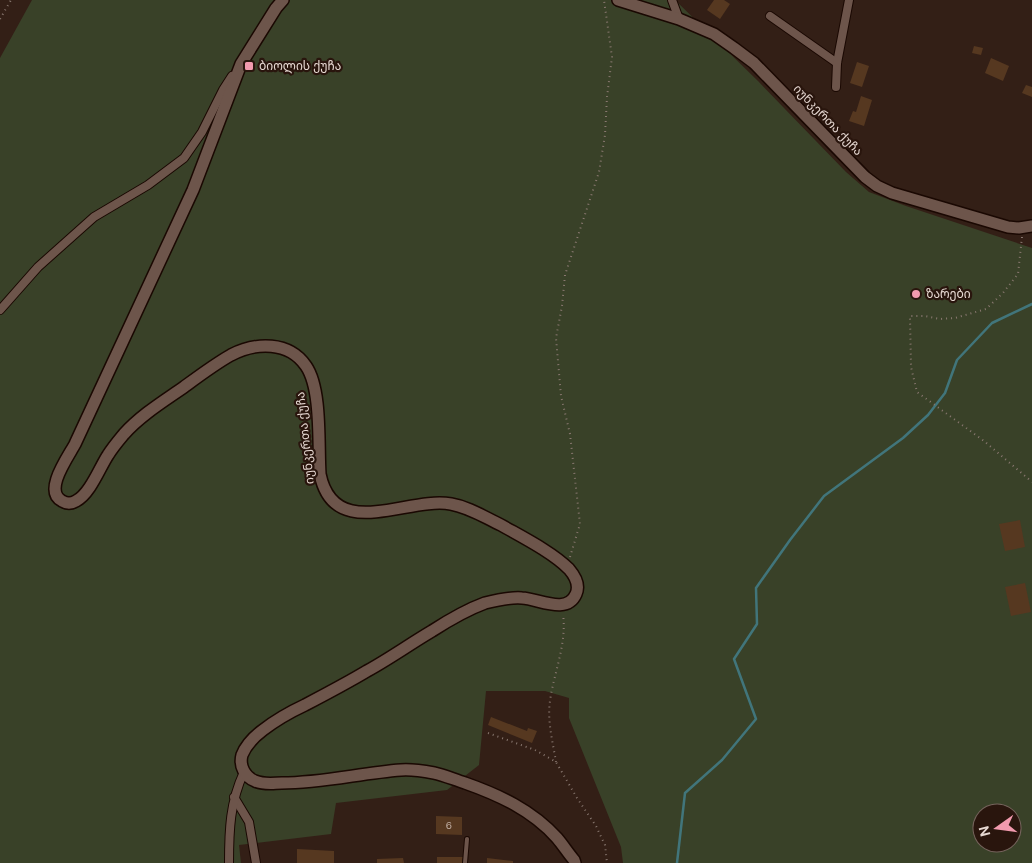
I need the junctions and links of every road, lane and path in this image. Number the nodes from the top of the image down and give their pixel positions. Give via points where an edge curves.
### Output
1 (11, 0) edge
2 (284, 0) edge
3 (604, 0) edge
4 (618, 0) edge
5 (672, 0) edge
6 (849, 0) edge
7 (770, 16) dead end
8 (0, 19) edge
9 (679, 19) junction
10 (837, 63) junction
11 (241, 64) junction
12 (836, 87) dead end
13 (1027, 227) edge
14 (0, 310) edge
15 (1032, 482) edge
16 (567, 567) junction
17 (561, 605) junction
18 (488, 733) dead end
19 (556, 762) junction
20 (244, 772) junction
21 (234, 797) junction
22 (467, 839) dead end
23 (229, 863) edge
24 (256, 863) edge
25 (465, 863) edge
26 (575, 863) edge
27 (607, 863) edge

1 - 8 path
2 - 11 main road, იუნკერთა ქუჩა
3 - 16 path via 612,57 600,172 565,275 556,338 580,524
4 - 9 main road, იუნკერთა ქუჩა
5 - 9 street
6 - 10 street
7 - 10 street
9 - 13 main road, იუნკერთა ქუჩა via 714,34 754,63 852,165 877,186 892,194 1008,227
10 - 12 street
11 - 14 street via 184,158 148,185 94,217 38,267
11 - 16 main road, იუნკერთა ქუჩა via 193,190 59,473 55,487 59,500 72,503 80,499 124,434 165,400 232,355 270,345 295,354 312,378 317,397 322,486 336,504 356,512 373,513 433,503 468,508 542,548
13 - 15 path via 1018,274 986,309 955,318 910,316 911,367 917,392 984,441
16 - 17 main road, იუნკერთა ქუჩა via 575,576 578,588 570,603
17 - 19 path via 563,639 550,702
17 - 20 main road via 506,598 467,610 262,730 242,756
18 - 19 path via 535,750
19 - 27 path via 596,826 605,845
20 - 21 street
20 - 26 main road via 262,783 301,783 404,769 437,773 503,798 532,815 556,837
21 - 23 street
21 - 24 street via 249,822
22 - 25 lane

